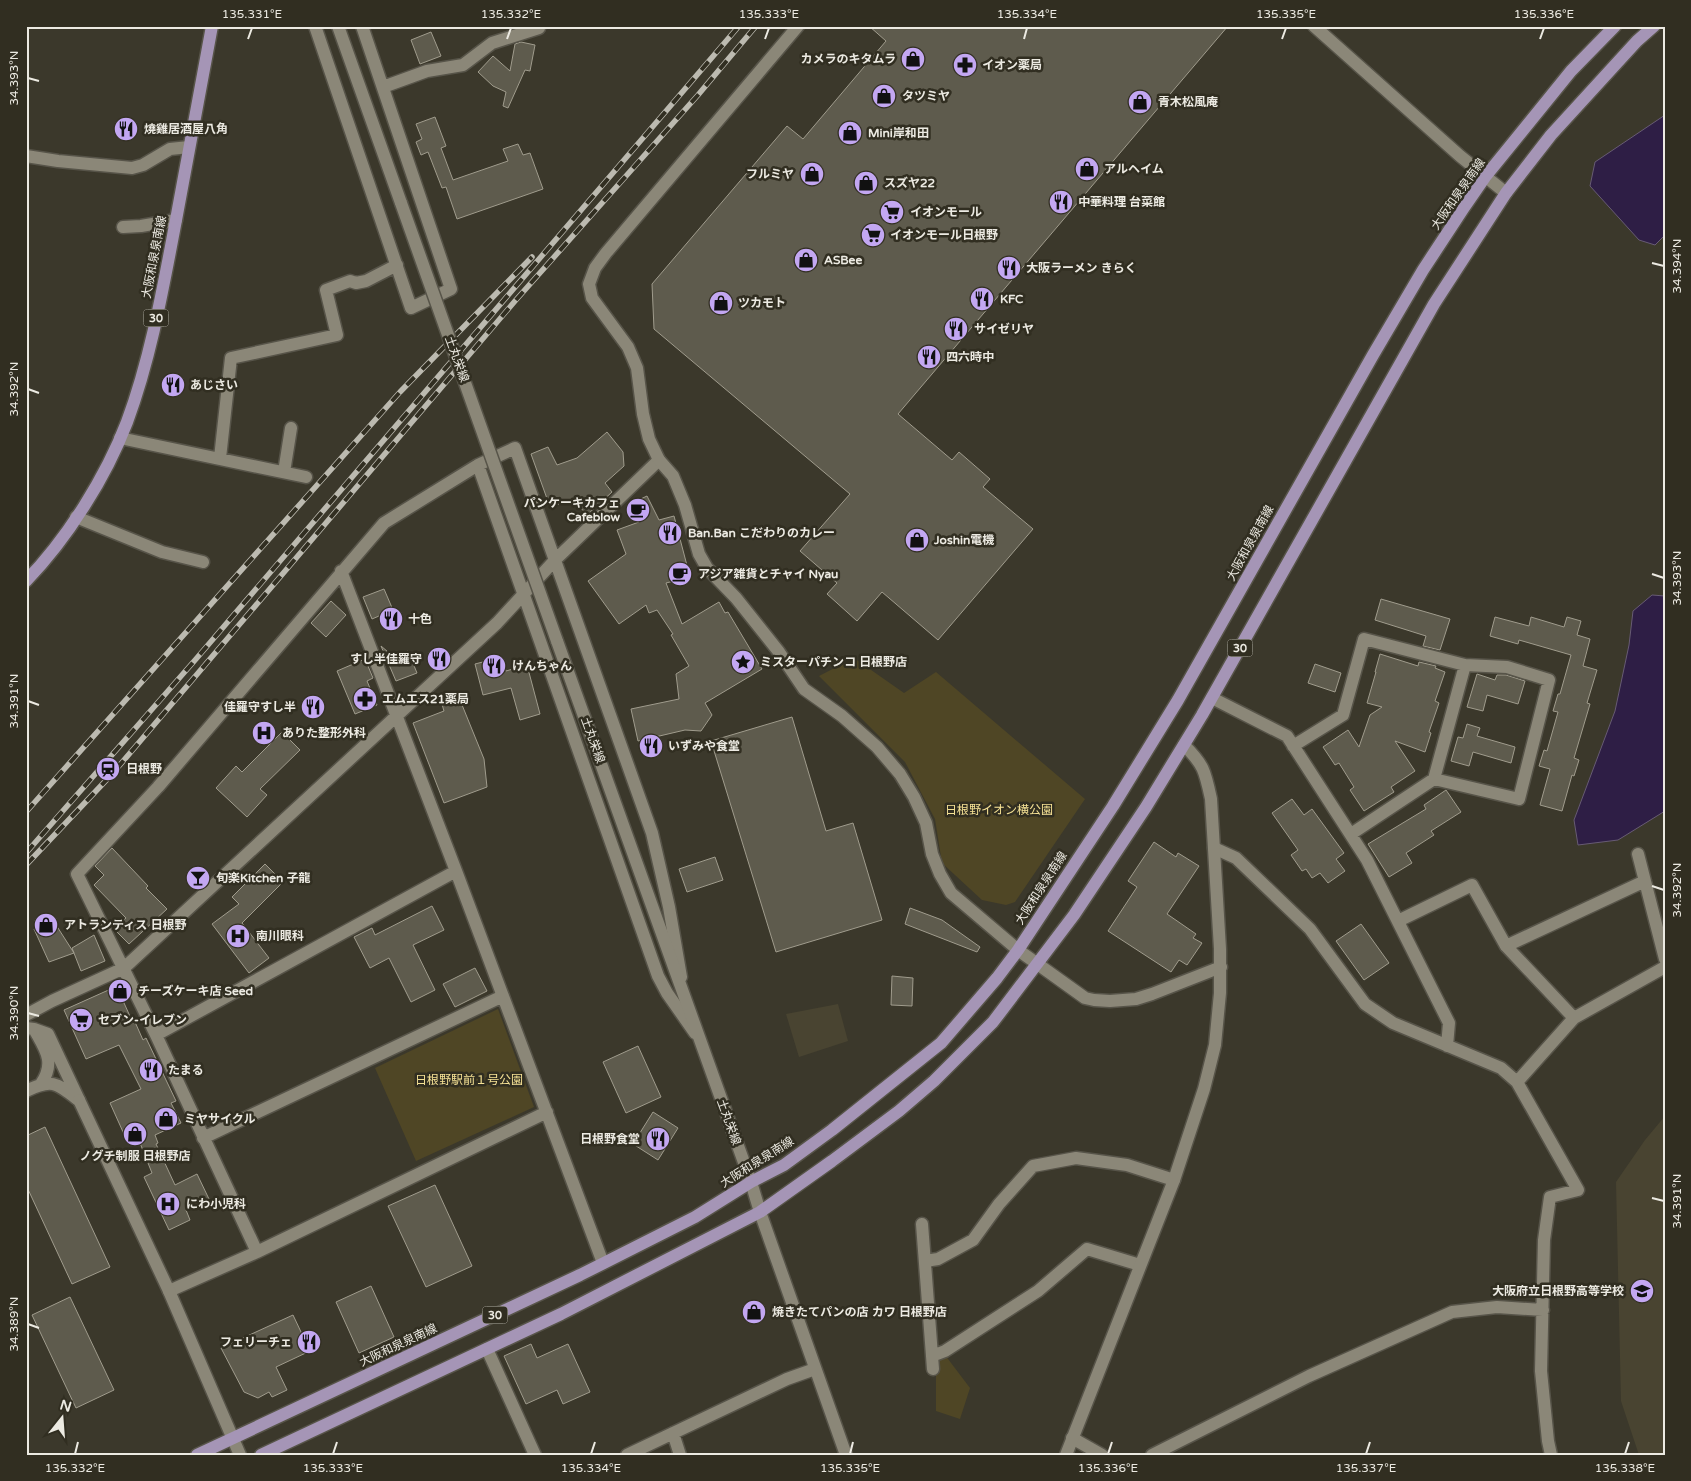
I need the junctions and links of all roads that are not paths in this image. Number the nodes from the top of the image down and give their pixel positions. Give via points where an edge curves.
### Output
1 (212, 26) edge
2 (315, 26) edge
3 (338, 26) edge
4 (362, 26) edge
5 (798, 26) edge
6 (1314, 26) edge
7 (1615, 26) edge
8 (1654, 26) edge
9 (539, 28) dead end
10 (514, 31) edge
11 (383, 87) junction
12 (189, 147) junction
13 (26, 156) edge
14 (1485, 177) junction
15 (1506, 193) junction
16 (176, 220) junction
17 (123, 227) dead end
18 (397, 264) junction
19 (291, 428) dead end
20 (120, 438) junction
21 (220, 458) junction
22 (659, 460) junction
23 (478, 465) junction
24 (284, 472) junction
25 (306, 477) dead end
26 (76, 517) junction
27 (554, 560) junction
28 (203, 562) dead end
29 (341, 571) junction
30 (26, 581) edge
31 (523, 594) junction
32 (1464, 665) junction
33 (1212, 698) junction
34 (397, 715) junction
35 (1184, 745) junction
36 (1293, 746) junction
37 (1434, 778) junction
38 (1351, 834) junction
39 (1214, 848) junction
40 (1638, 854) dead end
41 (456, 871) junction
42 (1645, 881) junction
43 (1398, 921) junction
44 (1506, 946) junction
45 (1018, 950) junction
46 (1665, 959) edge
47 (1037, 965) junction
48 (1221, 967) junction
49 (1665, 967) edge
50 (124, 968) junction
51 (503, 996) junction
52 (685, 998) junction
53 (26, 1015) edge
54 (1574, 1018) junction
55 (30, 1028) edge
56 (156, 1035) junction
57 (699, 1038) junction
58 (1447, 1046) junction
59 (1517, 1082) junction
60 (41, 1084) junction
61 (26, 1091) edge
62 (79, 1100) junction
63 (547, 1112) junction
64 (203, 1138) junction
65 (1174, 1180) junction
66 (751, 1182) junction
67 (760, 1212) junction
68 (922, 1224) dead end
69 (257, 1252) junction
70 (925, 1261) junction
71 (604, 1263) junction
72 (1140, 1265) junction
73 (169, 1291) junction
74 (1543, 1310) junction
75 (487, 1349) junction
76 (815, 1369) junction
77 (673, 1433) junction
78 (233, 1438) junction
79 (1072, 1438) junction
80 (197, 1455) edge
81 (240, 1455) edge
82 (261, 1455) edge
83 (535, 1455) edge
84 (627, 1455) edge
85 (680, 1455) edge
86 (846, 1455) edge
87 (1066, 1455) edge
88 (1102, 1455) edge
89 (1152, 1455) edge
90 (1551, 1455) edge

1 - 12 main road, 大阪和泉泉南線 / 30
2 - 18 street
3 - 52 street, 土丸栄線, bridge
4 - 11 street
5 - 22 street via 606,253 589,284 592,298 623,339 637,368 647,431
6 - 14 street
7 - 14 main road, 大阪和泉泉南線 / 30 via 1571,71
8 - 15 main road, 30 via 1551,136
9 - 10 street
10 - 11 street via 463,65 427,71
11 - 18 street via 451,289 411,308
12 - 13 street via 174,147 132,168
12 - 16 main road, 大阪和泉泉南線 / 30
14 - 15 street
14 - 45 main road, 大阪和泉泉南線 / 30 via 1423,270 1377,348 1178,700
15 - 33 main road, 30 via 1434,304
16 - 17 street
16 - 20 main road, 大阪和泉泉南線 / 30 via 151,342
18 - 21 street via 366,281 350,281 326,290 337,335 231,358
19 - 24 street
20 - 21 street
20 - 26 main road, 大阪和泉泉南線 / 30
21 - 24 street
22 - 27 street
22 - 45 street via 673,476 699,554 707,568 736,598 804,689 842,716 900,774 926,823 932,854 951,893
23 - 27 street via 515,448
23 - 29 street via 384,523
23 - 31 street
24 - 25 street
26 - 28 street via 162,552
26 - 30 main road, 大阪和泉泉南線 / 30
27 - 31 street
27 - 52 street via 652,833
29 - 34 street
29 - 50 street via 164,780 77,874
31 - 34 street
31 - 57 street via 658,976
32 - 36 street via 1364,640 1343,715
32 - 37 street
32 - 37 street via 1508,667 1548,680 1519,799
33 - 35 main road, 30
33 - 36 street via 1287,736
34 - 41 street
34 - 50 street
35 - 39 street via 1198,759 1206,774
35 - 47 main road, 30 via 1141,815
36 - 38 street
37 - 38 street
38 - 43 street
39 - 48 street
39 - 58 street via 1236,858 1310,929 1365,1004 1393,1023
40 - 42 street
41 - 51 street
41 - 56 street
42 - 44 street
42 - 46 street
43 - 44 street via 1472,886
43 - 58 street via 1449,1023
44 - 54 street
45 - 47 street
45 - 66 main road, 大阪和泉泉南線 / 30 via 941,1043 832,1130 784,1164
47 - 48 street via 1085,998 1110,1001 1152,994
47 - 67 main road, 30 via 993,1022 934,1081 899,1111
48 - 65 street via 1212,1062
49 - 54 street
50 - 53 street
50 - 56 street
51 - 63 street
51 - 64 street
52 - 57 street, 土丸栄線
54 - 59 street
55 - 60 street via 44,1047 49,1063 48,1074
55 - 62 street via 48,1034
56 - 64 street
57 - 66 street, 土丸栄線
58 - 59 street via 1501,1068
59 - 74 street via 1578,1190 1550,1197 1544,1240
60 - 61 street
60 - 62 street via 52,1083 62,1087
62 - 73 street
63 - 69 street
63 - 71 street
64 - 69 street
65 - 70 street via 1127,1165 1076,1158 1034,1166 973,1240 938,1259
65 - 72 street
66 - 67 street, 土丸栄線
66 - 71 main road, 大阪和泉泉南線 / 30 via 694,1217
67 - 75 main road, 30
67 - 76 street, 土丸栄線
68 - 70 street
69 - 73 street
70 - 72 street via 933,1362 1038,1292 1086,1249
71 - 78 main road, 大阪和泉泉南線 / 30
72 - 79 street
73 - 78 street
74 - 89 street via 1497,1307 1452,1312 1309,1376
74 - 90 street via 1542,1371
75 - 82 main road, 30
75 - 83 street
76 - 77 street
76 - 86 street, 土丸栄線
77 - 84 street
77 - 85 street
78 - 80 main road, 大阪和泉泉南線 / 30
78 - 81 street
79 - 87 street
79 - 88 street

